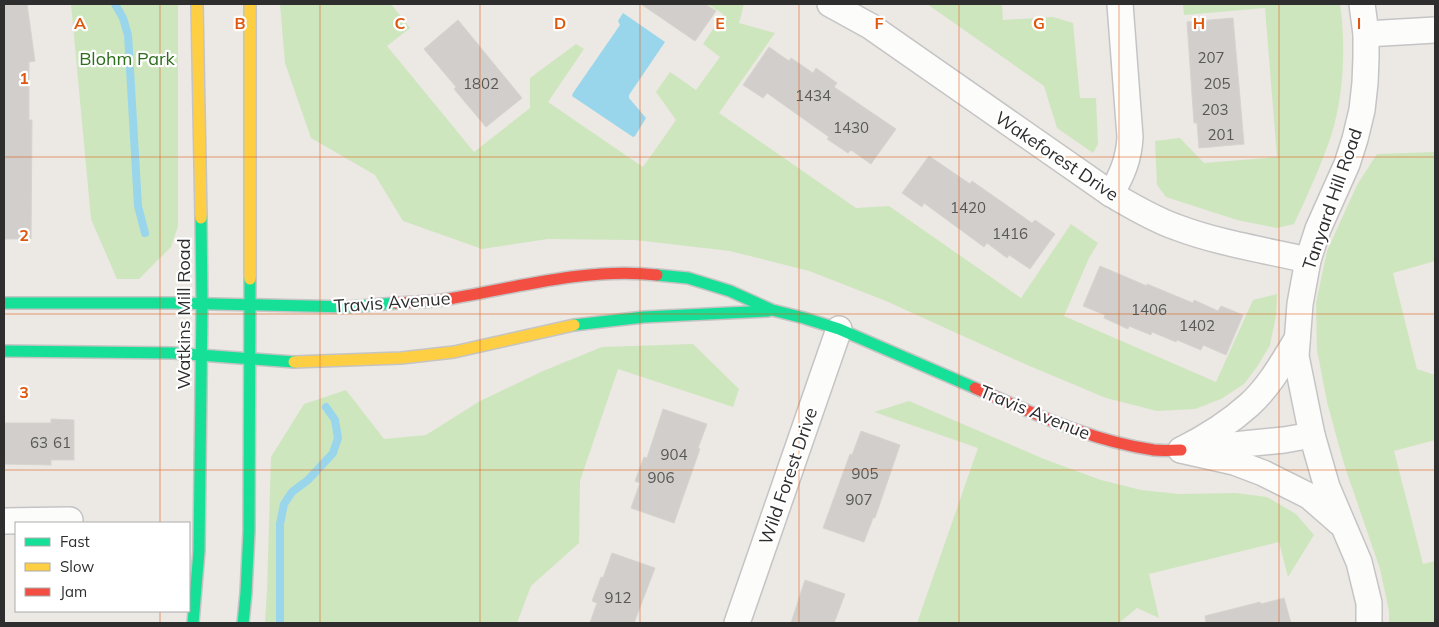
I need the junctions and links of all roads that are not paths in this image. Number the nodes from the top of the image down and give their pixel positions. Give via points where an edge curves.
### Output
1 (197, 4) edge
2 (250, 4) edge
3 (830, 4) edge
4 (1120, 4) edge
5 (1362, 4) edge
6 (1435, 30) edge
7 (1366, 34) junction
8 (1111, 194) junction
9 (1308, 260) junction
10 (4, 303) edge
11 (202, 304) junction
12 (250, 306) junction
13 (772, 310) junction
14 (839, 329) junction
15 (1296, 339) junction
16 (4, 351) edge
17 (201, 355) junction
18 (250, 359) junction
19 (1312, 435) junction
20 (1181, 450) junction
21 (70, 520) dead end
22 (4, 521) edge
23 (1342, 524) junction
24 (193, 623) edge
25 (243, 623) edge
26 (737, 623) edge
27 (1369, 623) edge

1 - 11 street, Watkins Mill Road
2 - 12 street
3 - 8 street, Wakeforest Drive via 870,26
4 - 8 street via 1130,142 1125,167
5 - 7 street, Tanyard Hill Road
6 - 7 street
7 - 9 street, Tanyard Hill Road via 1366,83 1355,139
8 - 9 street, Wakeforest Drive via 1176,227
9 - 15 street, Tanyard Hill Road
10 - 11 street, Travis Avenue
11 - 12 street, Travis Avenue
11 - 17 street, Watkins Mill Road
12 - 13 street, Travis Avenue via 349,307 441,300 591,274 642,272 688,278 730,291
12 - 18 street
13 - 14 street, Travis Avenue
13 - 18 street, Travis Avenue via 644,317 566,326 454,352 400,358 286,362
14 - 20 street, Travis Avenue via 1094,437 1156,450
14 - 26 street, Wild Forest Drive
15 - 19 street, Tanyard Hill Road via 1296,356
15 - 20 street via 1280,366 1249,405 1204,439
16 - 17 street, Travis Avenue
17 - 18 street, Travis Avenue
17 - 24 street, Watkins Mill Road via 199,551
18 - 25 street via 249,531
19 - 20 street, Travis Avenue
19 - 23 street, Tanyard Hill Road
20 - 23 street via 1234,462 1263,473 1309,496
21 - 22 street
23 - 27 street, Tanyard Hill Road via 1359,562 1370,603

